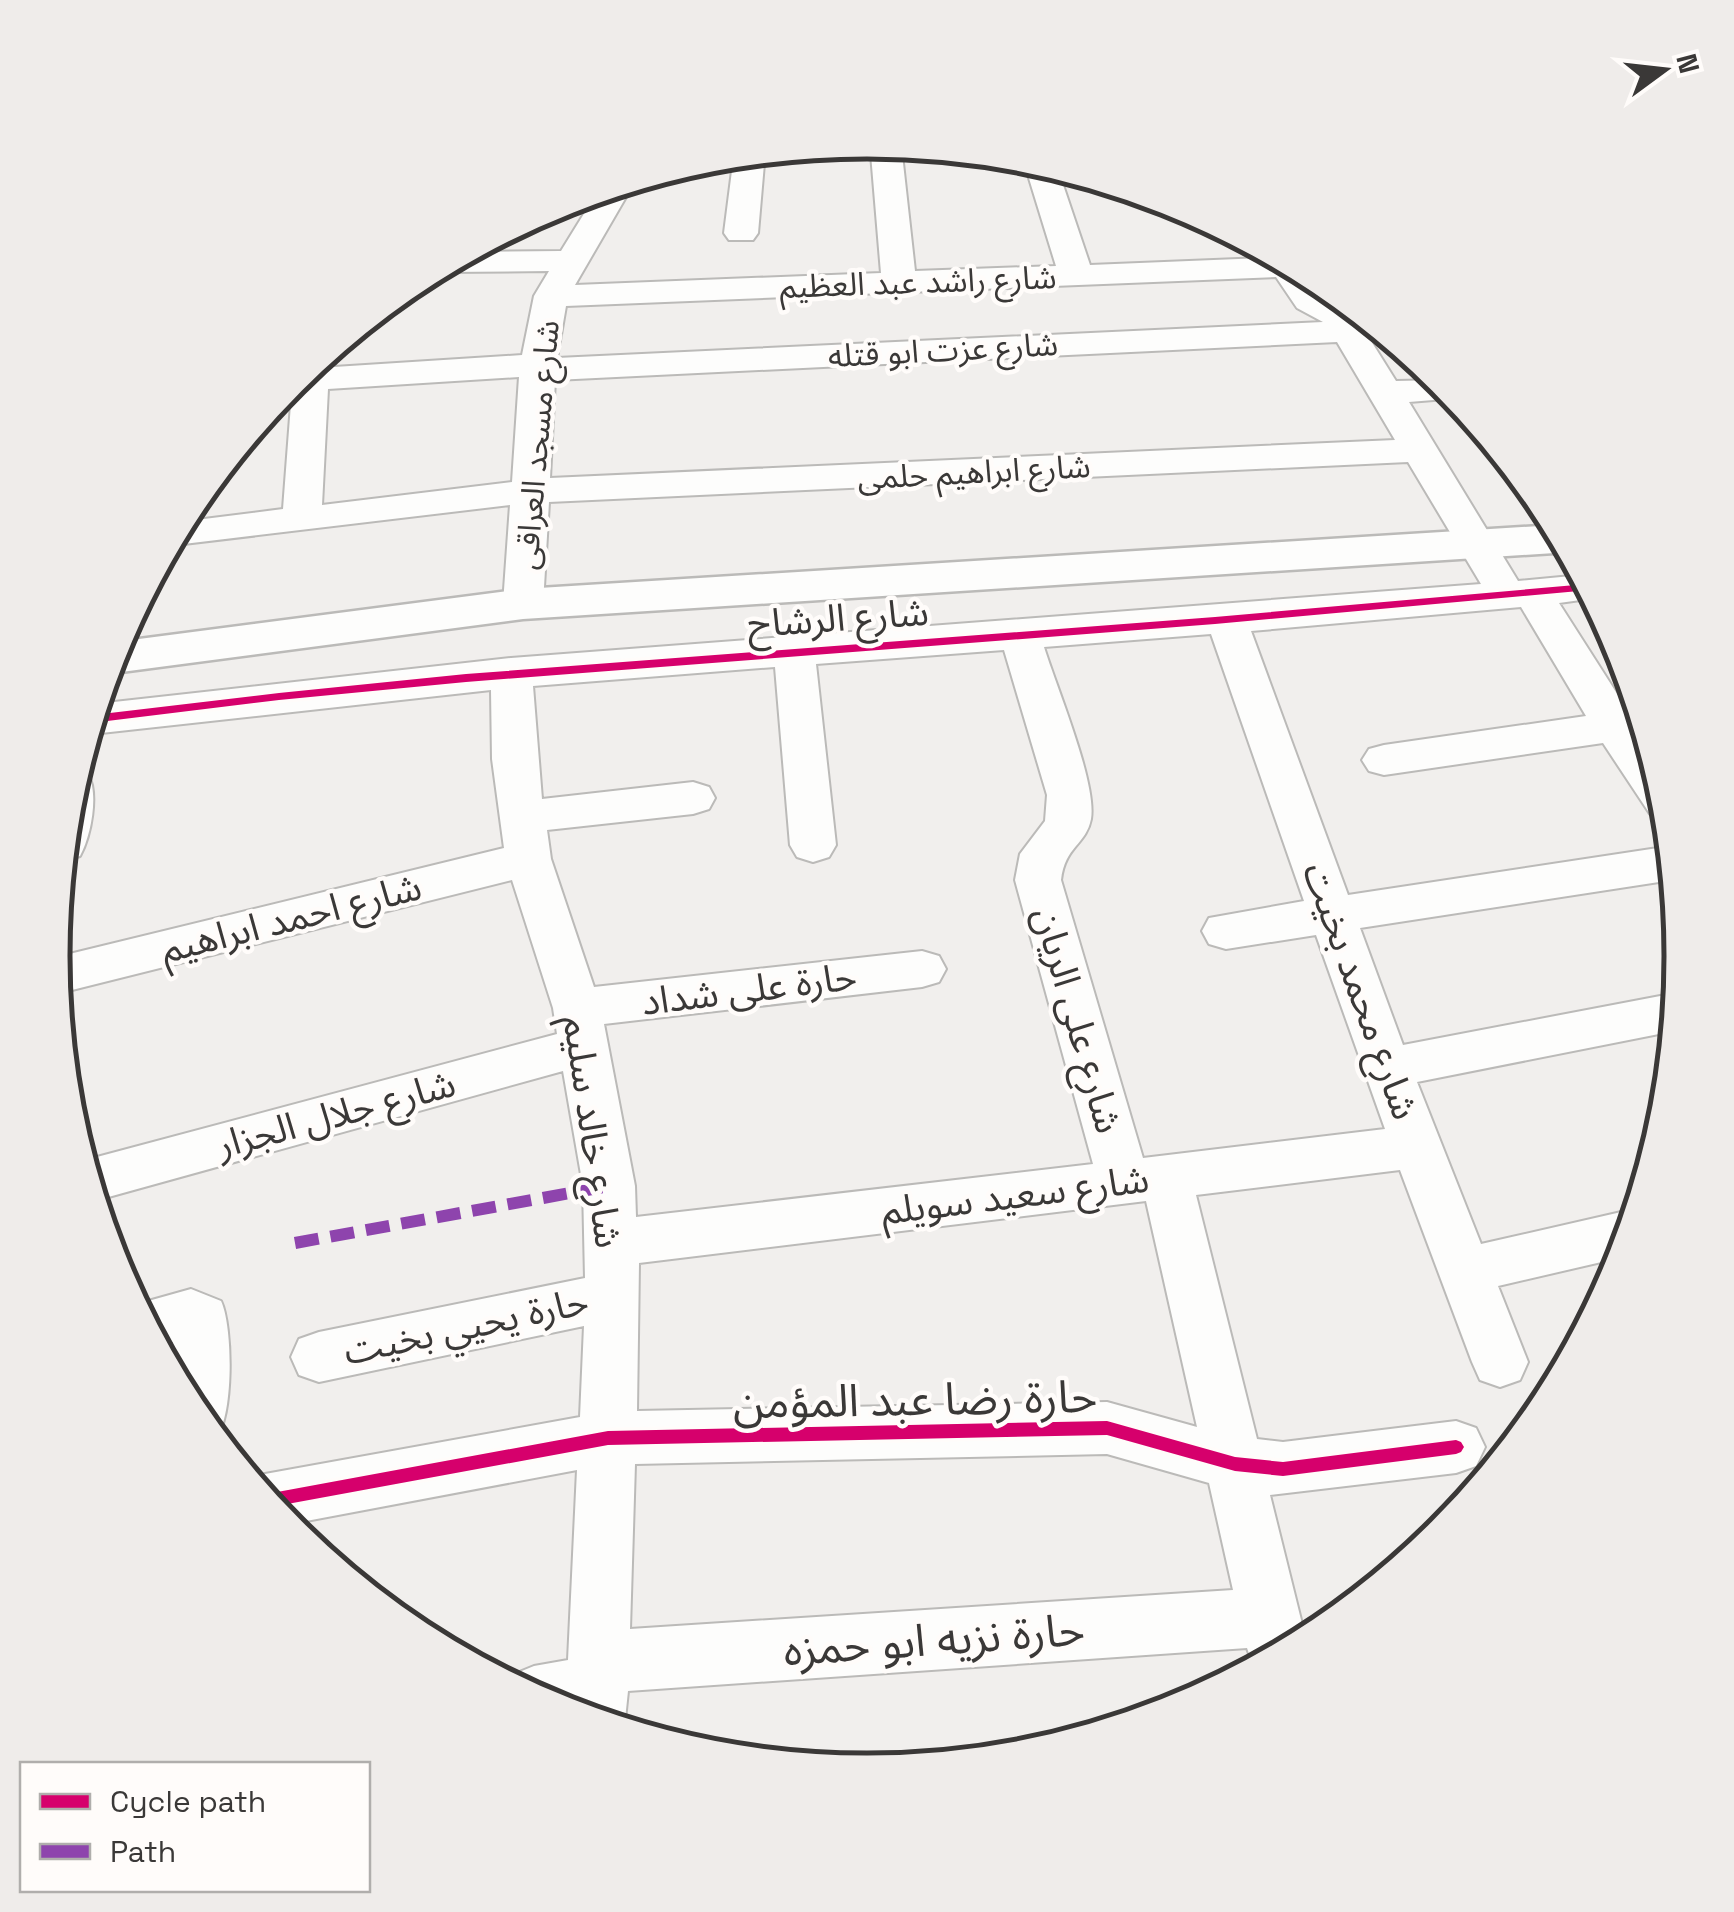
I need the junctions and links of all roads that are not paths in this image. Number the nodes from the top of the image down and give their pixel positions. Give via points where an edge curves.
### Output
1 (887, 160) edge
2 (748, 168) edge
3 (1046, 180) edge
4 (596, 207) edge
5 (742, 233) dead end
6 (570, 261) junction
7 (477, 262) edge
8 (1261, 263) edge
9 (1076, 275) junction
10 (900, 282) junction
11 (551, 296) junction
12 (1336, 312) edge
13 (538, 368) junction
14 (326, 372) edge
15 (306, 389) edge
16 (1429, 390) edge
17 (1386, 393) junction
18 (1418, 450) junction
19 (531, 491) junction
20 (302, 517) junction
21 (192, 532) edge
22 (1546, 540) edge
23 (1476, 546) junction
24 (1574, 589) edge
25 (1520, 594) junction
26 (524, 604) junction
27 (1226, 619) junction
28 (1020, 636) junction
29 (794, 651) junction
30 (129, 656) edge
31 (511, 672) junction
32 (107, 717) edge
33 (1614, 727) junction
34 (1384, 760) dead end
35 (1641, 766) edge
36 (694, 798) dead end
37 (526, 838) junction
38 (813, 845) dead end
39 (1658, 865) edge
40 (1334, 914) junction
41 (1226, 931) dead end
42 (922, 969) dead end
43 (71, 971) edge
44 (1661, 1015) edge
45 (580, 1027) junction
46 (1387, 1068) junction
47 (1417, 1147) junction
48 (101, 1177) edge
49 (1145, 1180) junction
50 (1612, 1237) edge
51 (613, 1270) junction
52 (1463, 1270) junction
53 (159, 1321) edge
54 (318, 1356) dead end
55 (1500, 1362) dead end
56 (200, 1392) edge
57 (608, 1438) junction
58 (1456, 1447) dead end
59 (1235, 1464) junction
60 (283, 1498) edge
61 (1274, 1636) edge
62 (597, 1690) edge
63 (566, 1693) edge

1 - 10 street
2 - 5 street
3 - 9 street
4 - 6 street, شارع مسجد العراقى
6 - 7 street
6 - 11 street, شارع مسجد العراقى
8 - 9 street, شارع راشد عبد العظيم
9 - 10 street, شارع راشد عبد العظيم
10 - 11 street, شارع راشد عبد العظيم
11 - 13 street, شارع مسجد العراقى
12 - 13 street, شارع عزت ابو قتله
12 - 17 street
13 - 14 street, شارع عزت ابو قتله
13 - 19 street, شارع مسجد العراقى
15 - 20 street
16 - 17 street
17 - 18 street
18 - 19 street, شارع ابراهيم حلمى
18 - 23 street
19 - 20 street, شارع ابراهيم حلمى
19 - 26 street, شارع مسجد العراقى
20 - 21 street, شارع ابراهيم حلمى
22 - 23 main road, شارع الرشاح
23 - 25 street
23 - 26 main road, شارع الرشاح
24 - 25 street, شارع الرشاح
25 - 27 street, شارع الرشاح
25 - 33 street
26 - 30 main road, شارع الرشاح
27 - 28 street, شارع الرشاح
27 - 40 street, شارع محمد بخيت
28 - 29 street, شارع الرشاح
28 - 49 street, شارع على الريان via 1069,795 1070,818 1043,855 1038,880
29 - 31 street, شارع الرشاح
29 - 38 street
31 - 32 street, شارع الرشاح
31 - 37 street, شارع خالد سليم
33 - 34 street
33 - 35 street
36 - 37 street, شارع احمد ابراهيم
37 - 43 street, شارع احمد ابراهيم
37 - 45 street, شارع خالد سليم
39 - 40 street
40 - 41 street
40 - 46 street, شارع محمد بخيت
42 - 45 street, حارة على شداد
44 - 46 street
45 - 48 street, شارع جلال الجزار
45 - 51 street, شارع خالد سليم via 609,1186
46 - 47 street, شارع محمد بخيت
47 - 49 street, شارع سعيد سويلم
47 - 52 street, شارع محمد بخيت
49 - 51 street, شارع سعيد سويلم
49 - 59 street, شارع على الريان
50 - 52 street
51 - 54 street, حارة يحيي بخيت
51 - 57 street, شارع خالد سليم
52 - 55 street, شارع محمد بخيت
53 - 56 street via 192,1313 204,1324
57 - 59 street, حارة رضا عبد المؤمن via 1107,1428
57 - 60 street, حارة رضا عبد المؤمن
57 - 62 street, شارع خالد سليم
58 - 59 street, حارة رضا عبد المؤمن via 1283,1469
59 - 61 street, شارع على الريان
61 - 62 street, حارة نزيه ابو حمزه
62 - 63 street, حارة نزيه ابو حمزه

